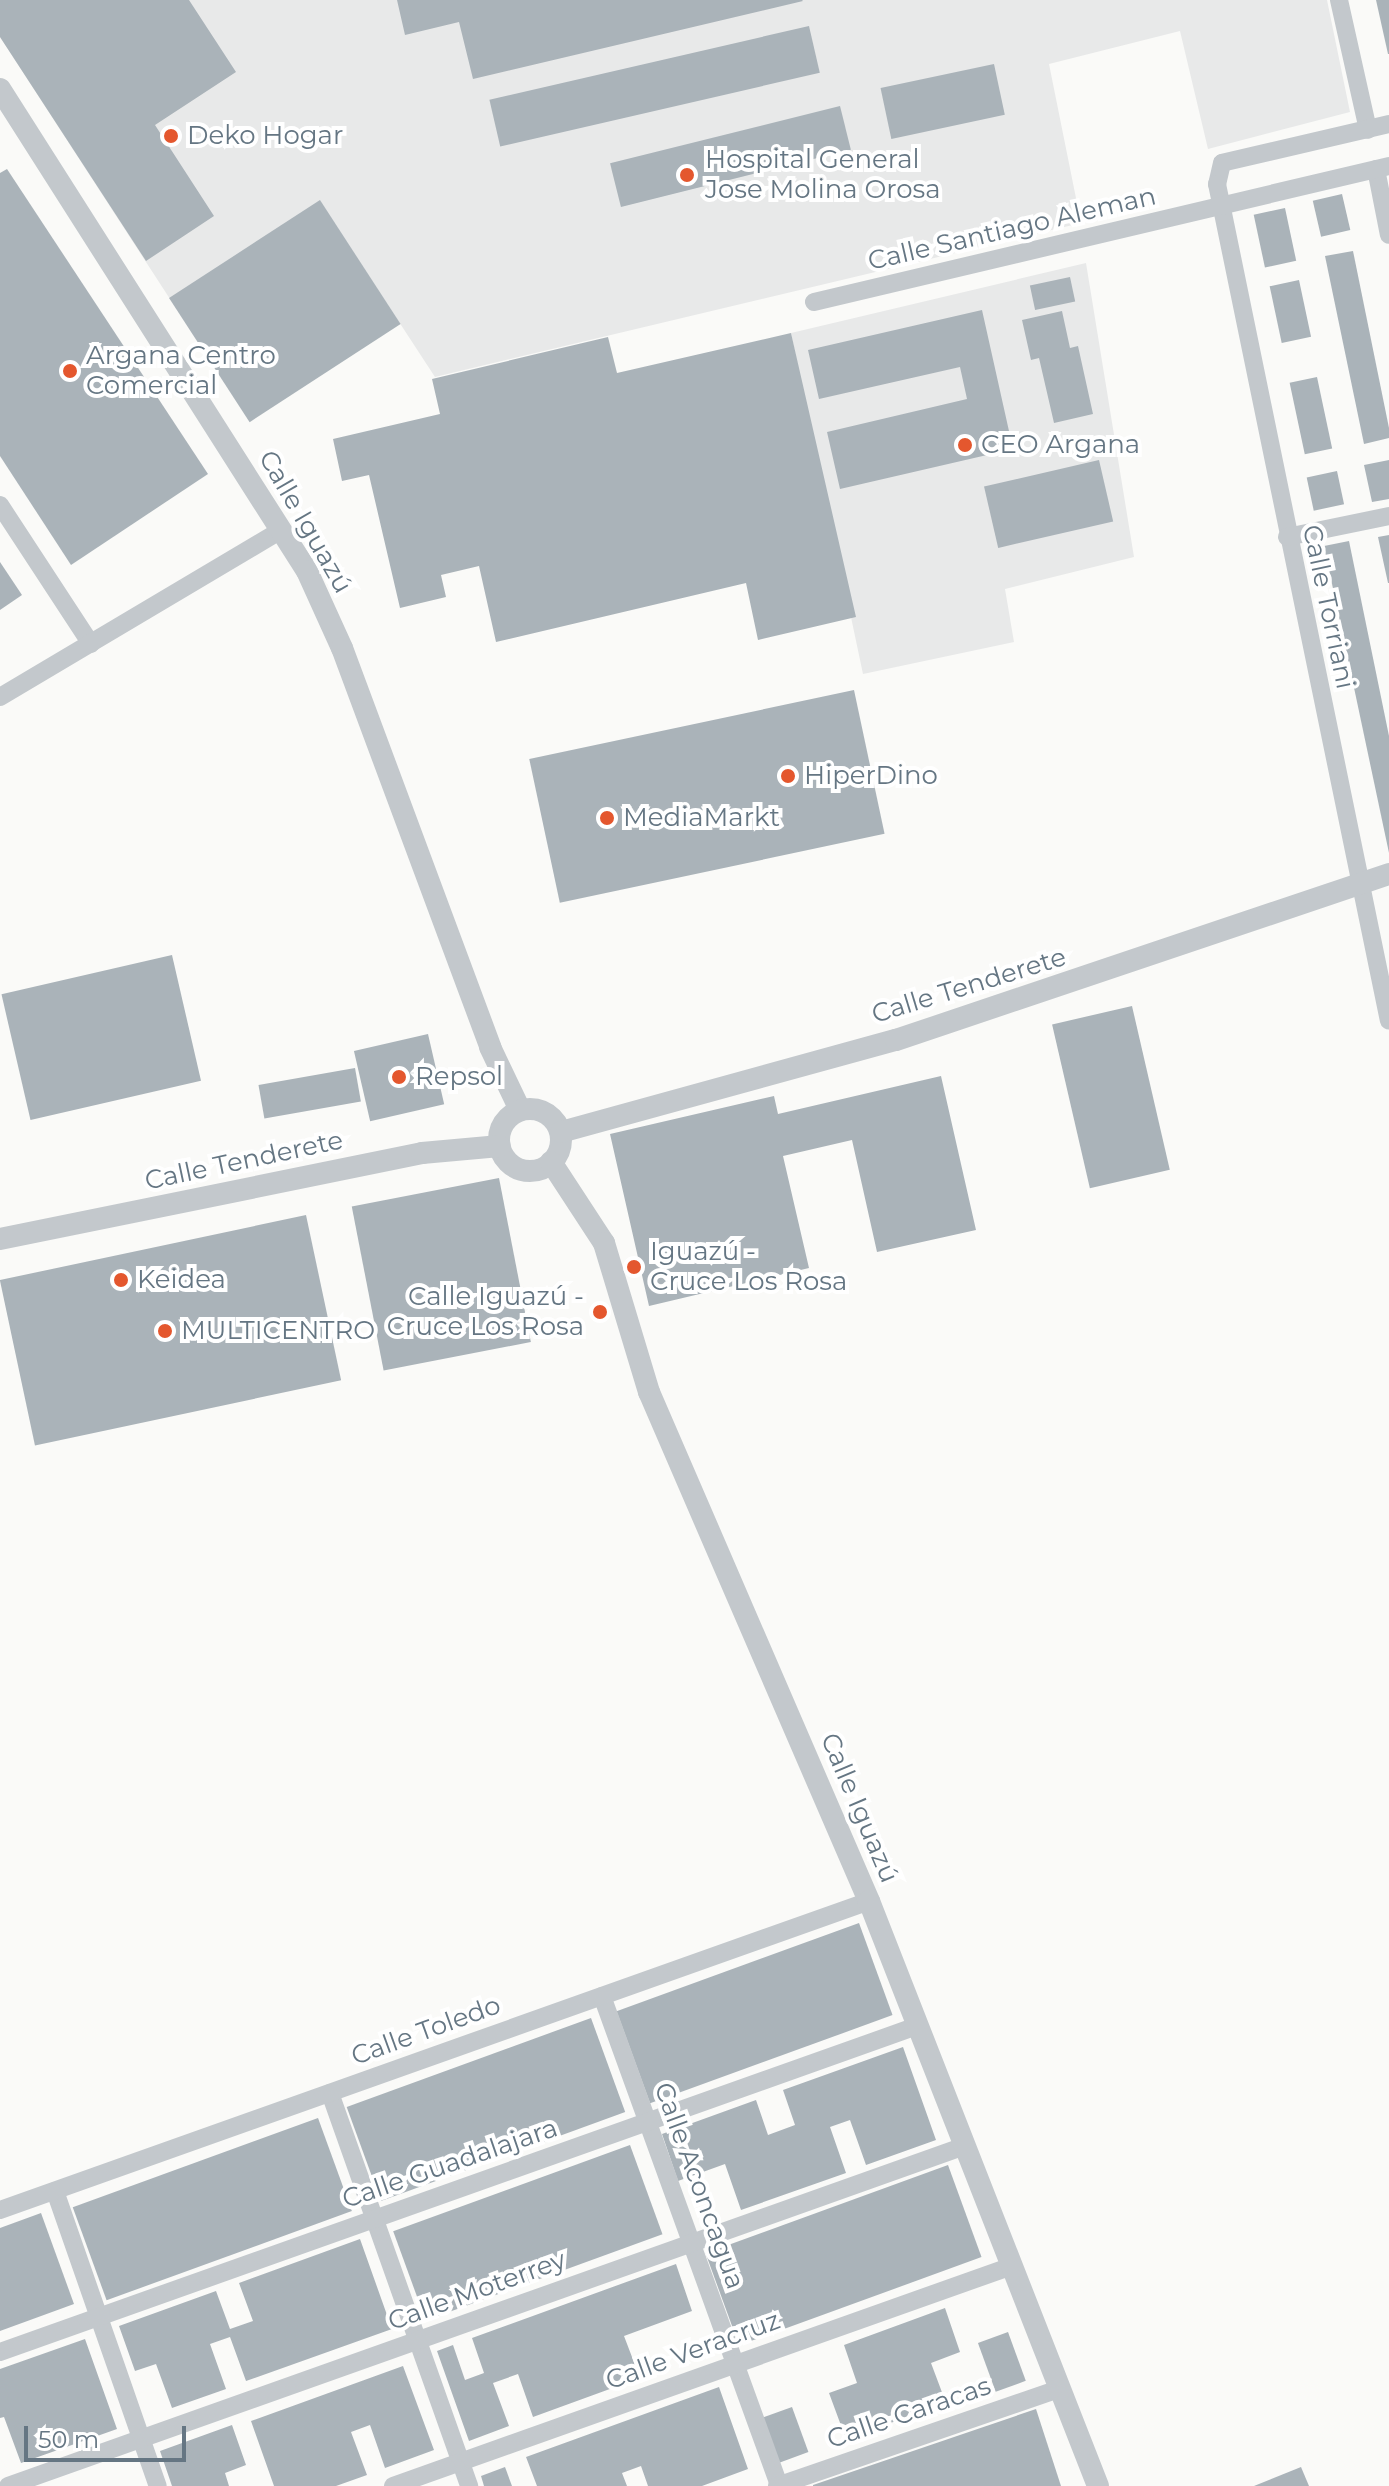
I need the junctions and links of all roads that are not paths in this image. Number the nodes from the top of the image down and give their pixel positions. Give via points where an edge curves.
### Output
1 (1339, 0) edge
2 (0, 89) edge
3 (1389, 124) edge
4 (1368, 130) junction
5 (1382, 167) edge
6 (1222, 203) junction
7 (1389, 235) edge
8 (814, 302) dead end
9 (0, 505) edge
10 (1389, 516) edge
11 (281, 530) junction
12 (1287, 537) junction
13 (91, 644) junction
14 (0, 697) edge
15 (1389, 874) edge
16 (1359, 885) junction
17 (1389, 1021) edge
18 (520, 1110) junction
19 (561, 1132) junction
20 (500, 1146) junction
21 (551, 1162) junction
22 (0, 1239) edge
23 (869, 1901) junction
24 (602, 1996) junction
25 (917, 2026) junction
26 (330, 2093) junction
27 (648, 2122) junction
28 (965, 2146) junction
29 (55, 2191) junction
30 (0, 2210) edge
31 (375, 2219) junction
32 (692, 2243) junction
33 (1012, 2266) junction
34 (98, 2317) junction
35 (417, 2340) junction
36 (0, 2352) edge
37 (735, 2364) junction
38 (1059, 2389) junction
39 (141, 2439) junction
40 (460, 2463) junction
41 (8, 2486) edge
42 (158, 2486) edge
43 (393, 2486) edge
44 (469, 2486) edge
45 (778, 2486) edge
46 (1098, 2486) edge

1 - 4 street
2 - 11 street, Calle Iguazú
3 - 4 street
4 - 6 street via 1222,163 1217,184
5 - 6 street, Calle Santiago Aleman
5 - 7 street
6 - 8 street, Calle Santiago Aleman
6 - 12 street, Calle Torriani
9 - 13 street
10 - 12 street
11 - 13 street
11 - 18 street, Calle Iguazú via 307,571 342,648 490,1047
12 - 16 street, Calle Torriani
13 - 14 street
15 - 16 street, Calle Tenderete
16 - 17 street, Calle Torriani
16 - 19 street, Calle Tenderete via 896,1040
18 - 19 street via 545,1112
18 - 20 street via 503,1124
19 - 21 street
20 - 21 street via 515,1167 527,1171
20 - 22 street, Calle Tenderete via 422,1153
21 - 23 street, Calle Iguazú via 604,1243 649,1392
23 - 24 street, Calle Toledo
23 - 25 street, Calle Iguazú
24 - 26 street, Calle Toledo
24 - 27 street, Calle Aconcagua
25 - 27 street, Calle Guadalajara
25 - 28 street, Calle Iguazú
26 - 29 street, Calle Toledo
26 - 31 street
27 - 31 street, Calle Guadalajara
27 - 32 street, Calle Aconcagua
28 - 32 street, Calle Moterrey
28 - 33 street, Calle Iguazú
29 - 30 street, Calle Toledo
29 - 34 street
31 - 34 street, Calle Guadalajara
31 - 35 street
32 - 35 street, Calle Moterrey
32 - 37 street, Calle Aconcagua
33 - 37 street, Calle Veracruz
33 - 38 street, Calle Iguazú
34 - 36 street, Calle Guadalajara
34 - 39 street
35 - 39 street, Calle Moterrey
35 - 40 street
37 - 40 street, Calle Veracruz
37 - 45 street, Calle Aconcagua
38 - 45 street, Calle Caracas
38 - 46 street, Calle Iguazú
39 - 41 street, Calle Moterrey
39 - 42 street
40 - 43 street, Calle Veracruz
40 - 44 street

